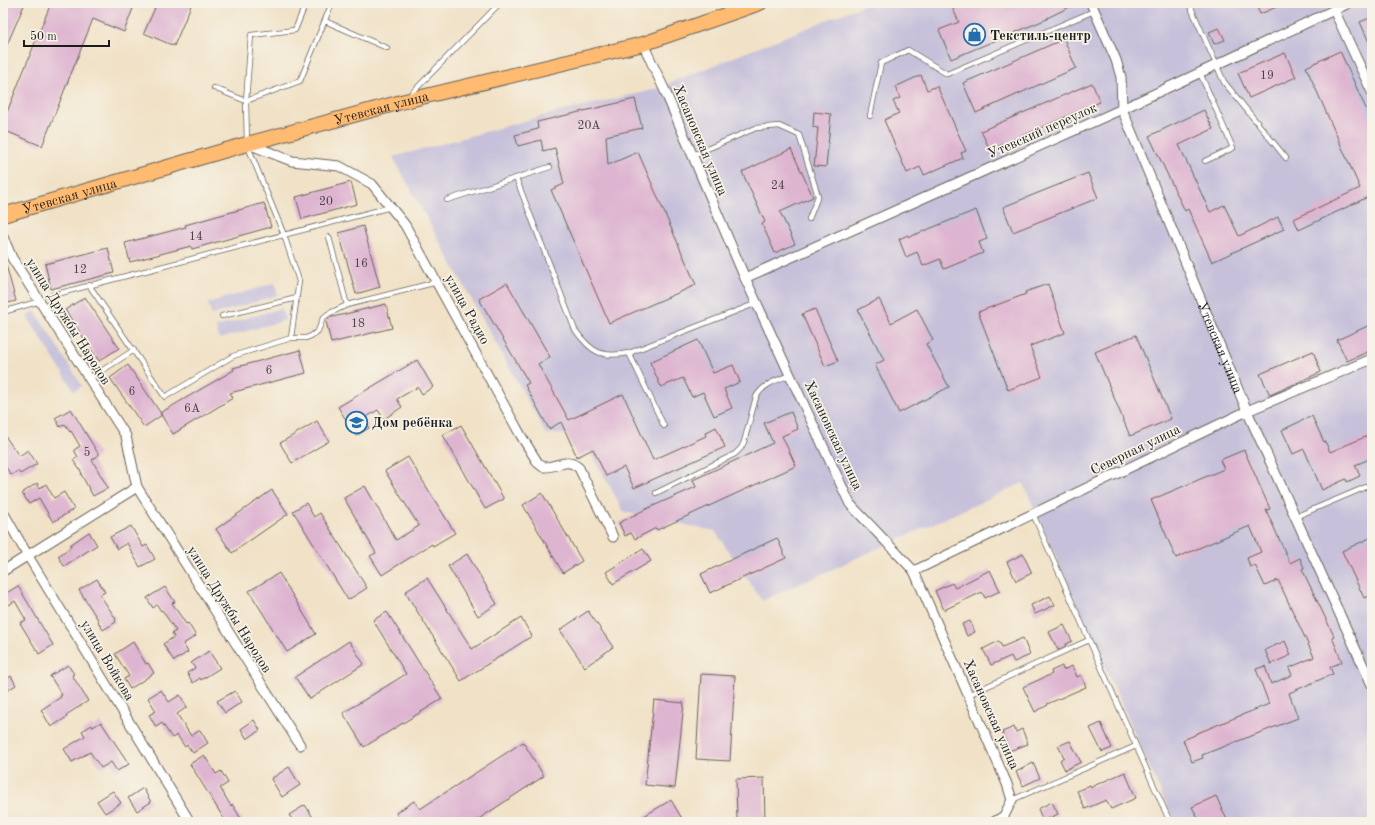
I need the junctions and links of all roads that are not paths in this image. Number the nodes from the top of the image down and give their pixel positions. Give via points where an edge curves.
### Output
1 (306, 3) edge
2 (332, 3) edge
3 (500, 3) edge
4 (1189, 3) edge
5 (1349, 3) edge
6 (752, 4) edge
7 (1093, 7) edge
8 (1334, 10) junction
9 (325, 21) junction
10 (643, 44) junction
11 (387, 48) dead end
12 (1216, 65) junction
13 (1200, 73) junction
14 (214, 88) dead end
15 (1372, 92) edge
16 (246, 101) junction
17 (404, 101) junction
18 (1122, 109) junction
19 (870, 116) dead end
20 (247, 144) junction
21 (693, 155) junction
22 (1286, 158) dead end
23 (1205, 161) dead end
24 (550, 166) dead end
25 (516, 178) junction
26 (447, 200) dead end
27 (391, 207) junction
28 (3, 215) edge
29 (809, 219) dead end
30 (284, 235) junction
31 (3, 237) edge
32 (329, 237) dead end
33 (745, 278) junction
34 (437, 282) junction
35 (89, 285) junction
36 (53, 295) dead end
37 (297, 298) junction
38 (40, 301) junction
39 (757, 303) junction
40 (347, 305) junction
41 (3, 312) edge
42 (222, 316) dead end
43 (291, 338) junction
44 (134, 350) junction
45 (629, 353) junction
46 (1372, 359) edge
47 (790, 374) junction
48 (90, 379) junction
49 (1247, 411) junction
50 (664, 426) dead end
51 (137, 487) junction
52 (1366, 487) dead end
53 (656, 493) dead end
54 (3, 512) edge
55 (1033, 514) junction
56 (1295, 517) junction
57 (613, 537) dead end
58 (28, 556) junction
59 (3, 571) edge
60 (914, 571) junction
61 (1089, 640) junction
62 (1372, 685) edge
63 (968, 695) junction
64 (300, 745) dead end
65 (1136, 746) junction
66 (1012, 800) junction
67 (1004, 819) edge
68 (190, 822) edge
69 (994, 822) edge
70 (1170, 822) edge

1 - 16 lane via 295,30 252,35
2 - 9 lane
3 - 17 lane
4 - 12 lane
5 - 8 street, Утевский переулок
6 - 10 main road, Утевская улица
7 - 18 street, Утевская улица via 1121,77
7 - 19 lane via 947,74 908,50 894,56 881,63
8 - 12 street, Утевский переулок
8 - 15 street
9 - 11 lane
9 - 16 lane via 300,81
10 - 17 main road, Утевская улица
10 - 21 street, Хасановская улица
12 - 13 street, Утевский переулок
12 - 22 lane via 1224,82
13 - 18 street, Утевский переулок
13 - 23 lane via 1233,148
14 - 16 lane
16 - 20 lane
17 - 20 main road, Утевская улица
18 - 33 street, Утевский переулок
18 - 49 street, Утевская улица
20 - 27 street, улица Радио via 292,160 339,166 372,184
20 - 28 main road, Утевская улица
20 - 30 lane
21 - 29 lane via 756,128 779,126 799,135 818,196
21 - 33 street, Хасановская улица
24 - 25 lane
25 - 26 lane
25 - 45 lane via 575,330 586,344 598,353 614,356
27 - 30 lane
27 - 34 street, улица Радио via 405,225
30 - 35 lane
30 - 37 lane via 299,281
31 - 38 street, улица Дружбы Народов via 12,258
32 - 40 lane
33 - 39 street, Хасановская улица
34 - 40 lane
34 - 57 street, улица Радио via 538,463 543,467 549,467 566,462 573,463 579,468
35 - 36 lane
35 - 44 lane
37 - 42 lane
37 - 43 lane
38 - 41 lane
38 - 48 street, улица Дружбы Народов
39 - 45 lane
39 - 47 street, Хасановская улица
40 - 43 lane via 323,318 315,334 306,338
43 - 44 lane via 233,356 165,397
44 - 48 lane
45 - 50 lane
46 - 49 street, Северная улица
47 - 53 lane via 760,390 744,442 735,454
47 - 60 street, Хасановская улица via 850,504
48 - 51 street, улица Дружбы Народов via 126,436
49 - 55 street, Северная улица
49 - 56 street, Утевская улица
51 - 58 street
51 - 64 street, улица Дружбы Народов
52 - 56 lane
54 - 58 street, улица Войкова
55 - 60 street, Северная улица
55 - 61 lane
56 - 62 street, Утевская улица
58 - 59 street
58 - 68 street, улица Войкова
60 - 63 street, Хасановская улица
61 - 63 lane
61 - 65 lane
63 - 66 street, Хасановская улица
65 - 66 lane
65 - 70 lane
66 - 67 street
67 - 69 street

